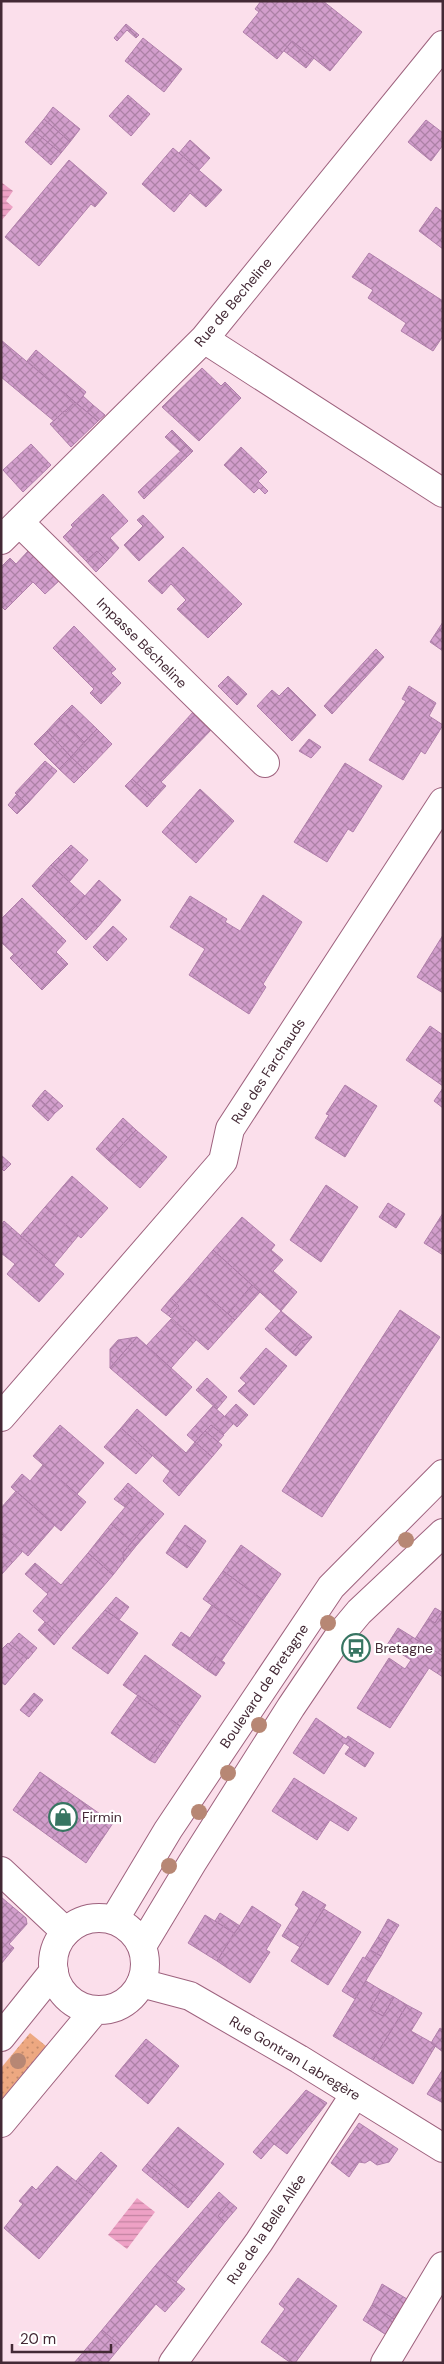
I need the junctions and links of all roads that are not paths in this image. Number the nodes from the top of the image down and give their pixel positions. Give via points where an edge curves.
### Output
1 (443, 45) edge
2 (204, 339) junction
3 (443, 493) edge
4 (10, 531) edge
5 (265, 764) dead end
6 (443, 802) edge
7 (1, 1417) edge
8 (443, 1474) edge
9 (443, 1533) edge
10 (1, 1871) edge
11 (114, 1920) junction
12 (66, 1932) junction
13 (142, 1946) junction
14 (54, 1971) junction
15 (141, 1984) junction
16 (95, 2010) junction
17 (1, 2037) edge
18 (356, 2094) junction
19 (1, 2124) edge
20 (443, 2148) edge
21 (443, 2266) edge
22 (173, 2363) edge
23 (385, 2363) edge

1 - 2 street, Rue de Becheline
2 - 3 street
2 - 4 street, Rue de Becheline
4 - 5 street, Impasse Bécheline
6 - 7 street, Rue des Farchauds via 230,1130 223,1161
8 - 11 street, Boulevard de Bretagne via 331,1587 168,1830
9 - 13 street via 359,1612 339,1636 275,1732
10 - 12 street
11 - 12 street via 88,1919
11 - 13 street via 135,1935
12 - 14 street via 56,1950
13 - 15 street via 145,1972
14 - 16 street via 68,1998
14 - 17 street
15 - 16 street via 122,2003
15 - 18 street, Rue Gontran Labregère via 190,1996
16 - 19 street
18 - 20 street, Rue Gontran Labregère
18 - 22 street, Rue de la Belle Allée via 259,2242
21 - 23 street

